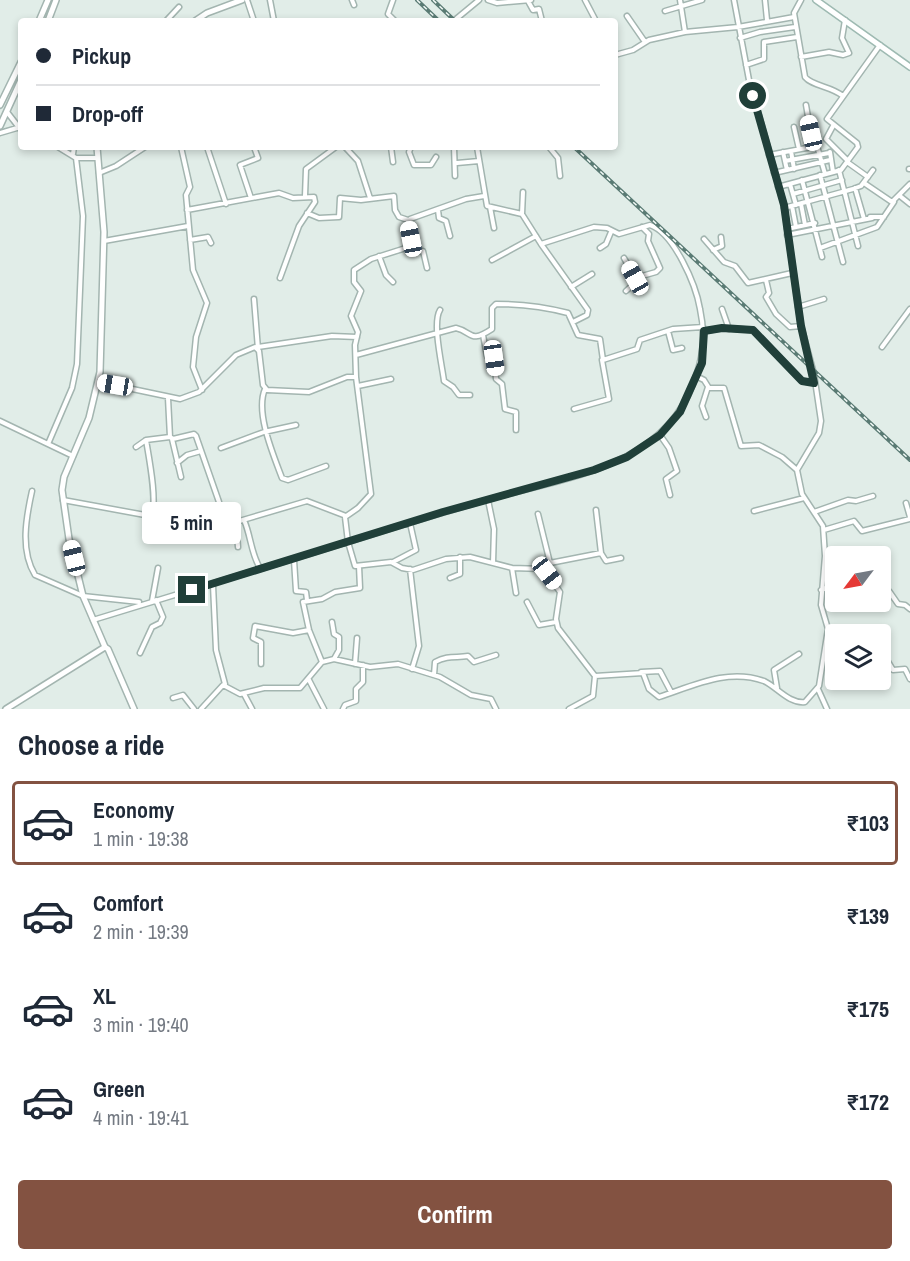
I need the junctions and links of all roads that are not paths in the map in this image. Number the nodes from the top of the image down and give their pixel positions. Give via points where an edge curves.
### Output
1 (48, 0) edge
2 (56, 0) edge
3 (242, 0) edge
4 (247, 0) edge
5 (270, 0) edge
6 (393, 0) edge
7 (479, 0) edge
8 (488, 0) edge
9 (530, 0) edge
10 (585, 0) edge
11 (680, 0) edge
12 (702, 0) edge
13 (734, 0) edge
14 (765, 0) edge
15 (801, 0) edge
16 (816, 0) edge
17 (682, 6) junction
18 (179, 7) dead end
19 (665, 11) dead end
20 (627, 16) dead end
21 (794, 16) junction
22 (40, 18) edge
23 (49, 18) edge
24 (169, 18) edge
25 (200, 18) edge
26 (253, 18) edge
27 (273, 18) edge
28 (392, 18) edge
29 (457, 18) edge
30 (541, 18) edge
31 (594, 18) edge
32 (768, 20) junction
33 (845, 20) junction
34 (738, 27) junction
35 (795, 27) junction
36 (685, 32) junction
37 (797, 37) junction
38 (740, 38) junction
39 (645, 42) junction
40 (880, 45) junction
41 (618, 54) edge
42 (801, 57) junction
43 (746, 65) junction
44 (910, 67) edge
45 (18, 68) edge
46 (18, 87) edge
47 (843, 96) junction
48 (0, 105) edge
49 (806, 105) dead end
50 (0, 113) edge
51 (3, 121) edge
52 (833, 126) junction
53 (794, 127) dead end
54 (18, 128) edge
55 (18, 129) edge
56 (0, 133) edge
57 (813, 146) junction
58 (834, 148) junction
59 (798, 149) junction
60 (64, 150) edge
61 (74, 150) edge
62 (97, 150) edge
63 (140, 150) edge
64 (182, 150) edge
65 (208, 150) edge
66 (255, 150) edge
67 (332, 150) edge
68 (348, 150) edge
69 (391, 150) edge
70 (410, 150) edge
71 (455, 150) edge
72 (477, 150) edge
73 (552, 150) edge
74 (791, 151) junction
75 (783, 152) junction
76 (830, 153) junction
77 (820, 154) junction
78 (769, 155) junction
79 (75, 156) junction
80 (436, 157) dead end
81 (97, 158) junction
82 (792, 159) junction
83 (830, 160) junction
84 (479, 161) junction
85 (785, 161) junction
86 (848, 161) junction
87 (393, 162) dead end
88 (822, 162) junction
89 (457, 164) junction
90 (794, 169) junction
91 (787, 170) junction
92 (839, 170) junction
93 (873, 170) dead end
94 (833, 172) junction
95 (98, 173) junction
96 (774, 173) junction
97 (823, 175) junction
98 (455, 176) dead end
99 (560, 176) dead end
100 (868, 177) junction
101 (802, 180) junction
102 (842, 180) junction
103 (864, 183) junction
104 (910, 183) edge
105 (790, 184) junction
106 (823, 186) junction
107 (778, 187) junction
108 (855, 188) junction
109 (908, 190) edge
110 (805, 191) junction
111 (845, 191) junction
112 (523, 192) dead end
113 (793, 194) junction
114 (484, 196) junction
115 (900, 196) junction
116 (305, 197) junction
117 (826, 197) junction
118 (251, 198) junction
119 (370, 198) junction
120 (809, 202) junction
121 (894, 202) junction
122 (226, 204) junction
123 (910, 204) edge
124 (796, 205) junction
125 (490, 207) junction
126 (784, 208) junction
127 (187, 210) junction
128 (438, 210) junction
129 (307, 213) junction
130 (522, 214) junction
131 (884, 217) junction
132 (863, 218) junction
133 (872, 218) dead end
134 (408, 220) junction
135 (852, 221) junction
136 (815, 223) junction
137 (188, 225) junction
138 (805, 225) junction
139 (833, 225) junction
140 (642, 227) junction
141 (796, 227) junction
142 (495, 228) dead end
143 (787, 228) junction
144 (816, 229) junction
145 (611, 232) junction
146 (788, 235) junction
147 (536, 236) junction
148 (450, 237) dead end
149 (721, 237) dead end
150 (856, 237) junction
151 (704, 239) dead end
152 (190, 240) junction
153 (104, 241) junction
154 (837, 242) junction
155 (211, 243) dead end
156 (541, 244) junction
157 (858, 246) dead end
158 (409, 247) junction
159 (600, 248) dead end
160 (820, 248) junction
161 (713, 250) junction
162 (379, 256) junction
163 (822, 257) dead end
164 (624, 258) dead end
165 (492, 260) dead end
166 (843, 262) dead end
167 (427, 268) dead end
168 (792, 273) junction
169 (592, 274) dead end
170 (280, 278) dead end
171 (635, 278) junction
172 (766, 280) junction
173 (393, 282) dead end
174 (570, 287) junction
175 (626, 291) dead end
176 (254, 299) dead end
177 (824, 299) dead end
178 (798, 307) junction
179 (722, 309) dead end
180 (910, 309) edge
181 (441, 310) dead end
182 (573, 322) junction
183 (801, 326) junction
184 (703, 329) junction
185 (729, 329) junction
186 (668, 330) junction
187 (438, 332) junction
188 (483, 334) junction
189 (357, 337) junction
190 (882, 347) dead end
191 (258, 348) junction
192 (682, 348) dead end
193 (356, 355) junction
194 (602, 360) junction
195 (696, 376) junction
196 (356, 377) junction
197 (391, 379) dead end
198 (99, 382) junction
199 (814, 383) junction
200 (358, 386) junction
201 (708, 387) junction
202 (265, 389) junction
203 (202, 390) junction
204 (470, 395) dead end
205 (168, 398) junction
206 (574, 409) dead end
207 (706, 417) dead end
208 (0, 422) edge
209 (296, 425) dead end
210 (516, 430) dead end
211 (267, 431) junction
212 (660, 435) junction
213 (171, 437) junction
214 (147, 441) junction
215 (48, 444) junction
216 (136, 447) dead end
217 (221, 448) dead end
218 (201, 451) junction
219 (73, 456) junction
220 (177, 463) junction
221 (326, 466) dead end
222 (797, 470) junction
223 (181, 477) dead end
224 (32, 491) dead end
225 (670, 495) dead end
226 (873, 496) dead end
227 (804, 498) junction
228 (62, 499) junction
229 (488, 500) junction
230 (906, 503) dead end
231 (596, 510) dead end
232 (754, 511) dead end
233 (814, 512) junction
234 (538, 514) dead end
235 (346, 516) junction
236 (151, 518) junction
237 (910, 518) edge
238 (244, 520) junction
239 (222, 521) junction
240 (236, 522) junction
241 (410, 523) junction
242 (824, 530) junction
243 (348, 542) junction
244 (238, 547) dead end
245 (601, 553) junction
246 (460, 557) junction
247 (621, 558) dead end
248 (294, 560) junction
249 (393, 562) junction
250 (493, 563) junction
251 (550, 563) junction
252 (359, 566) junction
253 (158, 568) dead end
254 (260, 568) junction
255 (512, 568) junction
256 (541, 568) junction
257 (410, 569) junction
258 (450, 578) dead end
259 (213, 585) junction
260 (825, 589) edge
261 (821, 590) junction
262 (516, 593) dead end
263 (891, 594) edge
264 (83, 596) junction
265 (154, 600) junction
266 (307, 600) junction
267 (146, 602) junction
268 (527, 602) dead end
269 (910, 609) edge
270 (93, 620) junction
271 (332, 622) dead end
272 (556, 622) junction
273 (827, 624) edge
274 (309, 630) junction
275 (357, 638) dead end
276 (105, 647) junction
277 (140, 653) dead end
278 (800, 654) dead end
279 (496, 655) dead end
280 (825, 658) edge
281 (334, 659) junction
282 (322, 662) junction
283 (261, 663) dead end
284 (355, 664) junction
285 (363, 665) junction
286 (891, 667) edge
287 (412, 669) junction
288 (641, 672) junction
289 (434, 675) junction
290 (595, 676) junction
291 (910, 679) edge
292 (309, 680) junction
293 (225, 684) junction
294 (777, 689) junction
295 (818, 689) junction
296 (671, 692) junction
297 (244, 694) junction
298 (173, 698) dead end
299 (805, 702) junction
300 (6, 709) edge
301 (134, 709) edge
302 (194, 709) edge
303 (201, 709) edge
304 (252, 709) edge
305 (324, 709) edge
306 (343, 709) edge
307 (496, 709) edge
308 (569, 709) edge
309 (808, 709) edge
310 (827, 709) edge

1 - 22 street
2 - 23 street
3 - 25 street
4 - 26 street
5 - 27 street
6 - 28 street via 388,14
7 - 29 street
8 - 9 street
9 - 30 street via 532,9 539,9
10 - 31 street
11 - 17 street
12 - 17 street
13 - 34 street
14 - 32 street
15 - 21 street
16 - 33 street
17 - 19 street
17 - 36 street
18 - 24 street
20 - 39 street
21 - 32 street
21 - 35 street
32 - 34 street
33 - 40 street
33 - 42 street via 842,38 849,52
34 - 36 street
34 - 38 street
35 - 37 street
35 - 38 street
36 - 39 street
37 - 42 street
37 - 43 street via 764,42 764,59
38 - 43 street
39 - 41 street
40 - 44 street
40 - 47 street
42 - 47 street via 807,80 829,86
43 - 78 street
45 - 48 street
46 - 51 street
47 - 52 street via 827,119
49 - 57 street
50 - 51 street
51 - 54 street
52 - 58 street via 825,137
52 - 86 street via 858,145
53 - 59 street
55 - 56 street
57 - 59 street
57 - 77 street via 818,147
58 - 76 street
58 - 86 street
59 - 74 street
60 - 79 street
61 - 79 street
62 - 81 street
63 - 95 street
64 - 127 street via 190,187 186,194
65 - 122 street
66 - 118 street via 258,158 240,165
67 - 116 street via 306,169
68 - 119 street via 357,158
69 - 87 street
70 - 80 street via 414,165 431,165
71 - 89 street
72 - 84 street
73 - 99 street via 557,156
74 - 75 street
74 - 82 street
75 - 78 street
75 - 85 street
76 - 77 street
76 - 83 street
77 - 82 street
77 - 88 street
78 - 96 street
79 - 81 street
79 - 215 street via 82,216 77,364 72,388
81 - 95 street
82 - 85 street
82 - 90 street
83 - 88 street
83 - 94 street
84 - 89 street
84 - 114 street
85 - 91 street
86 - 92 street
86 - 100 street
88 - 90 street
88 - 97 street
89 - 98 street
90 - 91 street
91 - 96 street
92 - 94 street
92 - 102 street
93 - 100 street
94 - 97 street
95 - 153 street
96 - 107 street
97 - 101 street
97 - 106 street
100 - 103 street
101 - 105 street
101 - 110 street
102 - 106 street
102 - 111 street
103 - 108 street
103 - 121 street
104 - 109 street
105 - 107 street
105 - 113 street
106 - 110 street
106 - 117 street
107 - 126 street
108 - 111 street
108 - 132 street
109 - 115 street
110 - 113 street
110 - 120 street
111 - 117 street
111 - 135 street
112 - 130 street
113 - 124 street
114 - 125 street
114 - 128 street via 470,197
115 - 121 street
115 - 123 street
116 - 118 street via 290,198 282,193
116 - 129 street via 315,200
117 - 120 street
117 - 139 street
118 - 122 street
119 - 129 street via 340,198 339,217 319,218
119 - 134 street via 394,196 399,217
120 - 124 street
120 - 136 street
121 - 131 street
122 - 127 street
124 - 126 street
124 - 138 street
124 - 141 street
125 - 130 street
125 - 142 street
126 - 143 street
127 - 137 street
128 - 134 street
128 - 148 street
129 - 170 street
130 - 147 street
131 - 132 street
131 - 150 street via 877,227
132 - 133 street
132 - 135 street
134 - 158 street
135 - 139 street
135 - 150 street
136 - 138 street
136 - 144 street
137 - 152 street
137 - 153 street
138 - 141 street
139 - 144 street
139 - 154 street
140 - 145 street via 619,234
140 - 171 street via 650,236 648,241 660,268
140 - 184 street via 650,225 657,229 681,259 691,279
141 - 143 street
143 - 146 street
144 - 146 street
144 - 160 street
145 - 156 street via 594,227
145 - 159 street
146 - 168 street
147 - 156 street
147 - 165 street
149 - 161 street via 722,246
150 - 154 street
150 - 157 street
151 - 161 street
152 - 155 street via 208,237
152 - 203 street via 194,270 207,303 196,337 193,367
153 - 198 street
154 - 160 street
154 - 166 street
156 - 174 street
158 - 162 street
158 - 167 street via 411,252 423,250
160 - 163 street
161 - 172 street via 724,262 735,266 748,283
162 - 173 street
162 - 189 street via 354,270 354,282 361,291 351,316
164 - 171 street
168 - 172 street
168 - 178 street
169 - 174 street
171 - 175 street via 636,285
172 - 183 street via 766,297 776,314 788,326
174 - 182 street via 588,310
176 - 191 street
177 - 178 street
178 - 183 street
179 - 185 street
180 - 190 street
181 - 187 street
182 - 188 street via 566,312 496,304 492,308 492,329
182 - 194 street via 578,335 600,339
183 - 199 street
184 - 185 street
184 - 186 street
184 - 195 street via 702,363
185 - 199 street via 753,330 802,381
186 - 192 street via 673,349
186 - 194 street via 638,340 638,348 625,355
187 - 188 street via 459,328 468,336
187 - 193 street
187 - 204 street via 445,384 459,395
188 - 210 street via 487,356 494,358 496,379 502,384 505,410 516,412
189 - 191 street via 332,336
189 - 193 street
191 - 202 street
191 - 203 street via 251,347 236,355
193 - 196 street
194 - 206 street via 609,399
195 - 201 street
195 - 212 street via 680,412
196 - 200 street
196 - 202 street via 309,392
197 - 200 street
198 - 205 street
198 - 219 street
199 - 222 street via 821,428
200 - 235 street via 371,494
201 - 207 street via 702,406
201 - 222 street via 724,388 741,446 759,445
202 - 211 street via 260,406
203 - 205 street via 180,399
205 - 213 street
208 - 215 street
209 - 211 street
211 - 217 street
211 - 221 street via 284,480
212 - 225 street via 677,471 666,479
212 - 229 street via 616,462
213 - 214 street
213 - 218 street via 194,434
213 - 220 street
214 - 216 street
214 - 236 street via 153,480
215 - 219 street
218 - 220 street
218 - 239 street
219 - 228 street via 64,477
220 - 223 street
222 - 227 street
224 - 264 street via 25,538 31,569 39,579
226 - 233 street
227 - 232 street
227 - 233 street
228 - 236 street
228 - 264 street
229 - 241 street
229 - 250 street via 494,529
230 - 237 street
231 - 245 street
233 - 242 street
234 - 251 street
235 - 238 street via 307,501
235 - 243 street
236 - 239 street via 162,528 187,531
237 - 242 street via 862,531 854,521
238 - 240 street
238 - 254 street
239 - 240 street
240 - 244 street
241 - 243 street
241 - 249 street via 416,550
242 - 261 street
243 - 248 street
243 - 252 street via 353,565
245 - 247 street via 606,561
245 - 251 street
246 - 250 street
246 - 257 street
246 - 258 street via 460,574
248 - 254 street
248 - 266 street via 296,591 306,592
249 - 252 street
249 - 257 street
250 - 255 street
251 - 256 street
252 - 266 street via 360,588
253 - 265 street
254 - 259 street
255 - 256 street
255 - 262 street
256 - 272 street via 560,589
257 - 287 street via 419,646
259 - 265 street
259 - 293 street via 216,650
260 - 261 street
261 - 273 street
263 - 269 street via 898,604
264 - 267 street
264 - 270 street
265 - 267 street
265 - 277 street via 164,617 152,627
266 - 274 street via 303,603
267 - 270 street
268 - 272 street via 538,625
270 - 276 street
271 - 281 street via 334,634 339,637
272 - 290 street
274 - 282 street
274 - 283 street via 293,633 255,626 253,638 261,642
275 - 284 street
276 - 300 street
276 - 301 street
278 - 294 street via 774,670
279 - 289 street via 474,662 468,656 450,656 435,662
280 - 295 street
281 - 282 street
281 - 284 street
282 - 292 street
284 - 285 street
285 - 287 street via 394,663
285 - 306 street via 363,682 356,689 356,701
286 - 291 street via 893,670 905,669
287 - 289 street
288 - 290 street
288 - 296 street via 660,670
288 - 296 street via 657,697
289 - 307 street via 475,696 491,699
290 - 308 street via 593,696
292 - 297 street via 295,689 264,688
292 - 305 street
293 - 297 street via 234,693
293 - 303 street
294 - 296 street via 758,680 723,676
294 - 299 street via 797,702
295 - 299 street
295 - 310 street
297 - 304 street
298 - 302 street via 183,695
299 - 309 street

